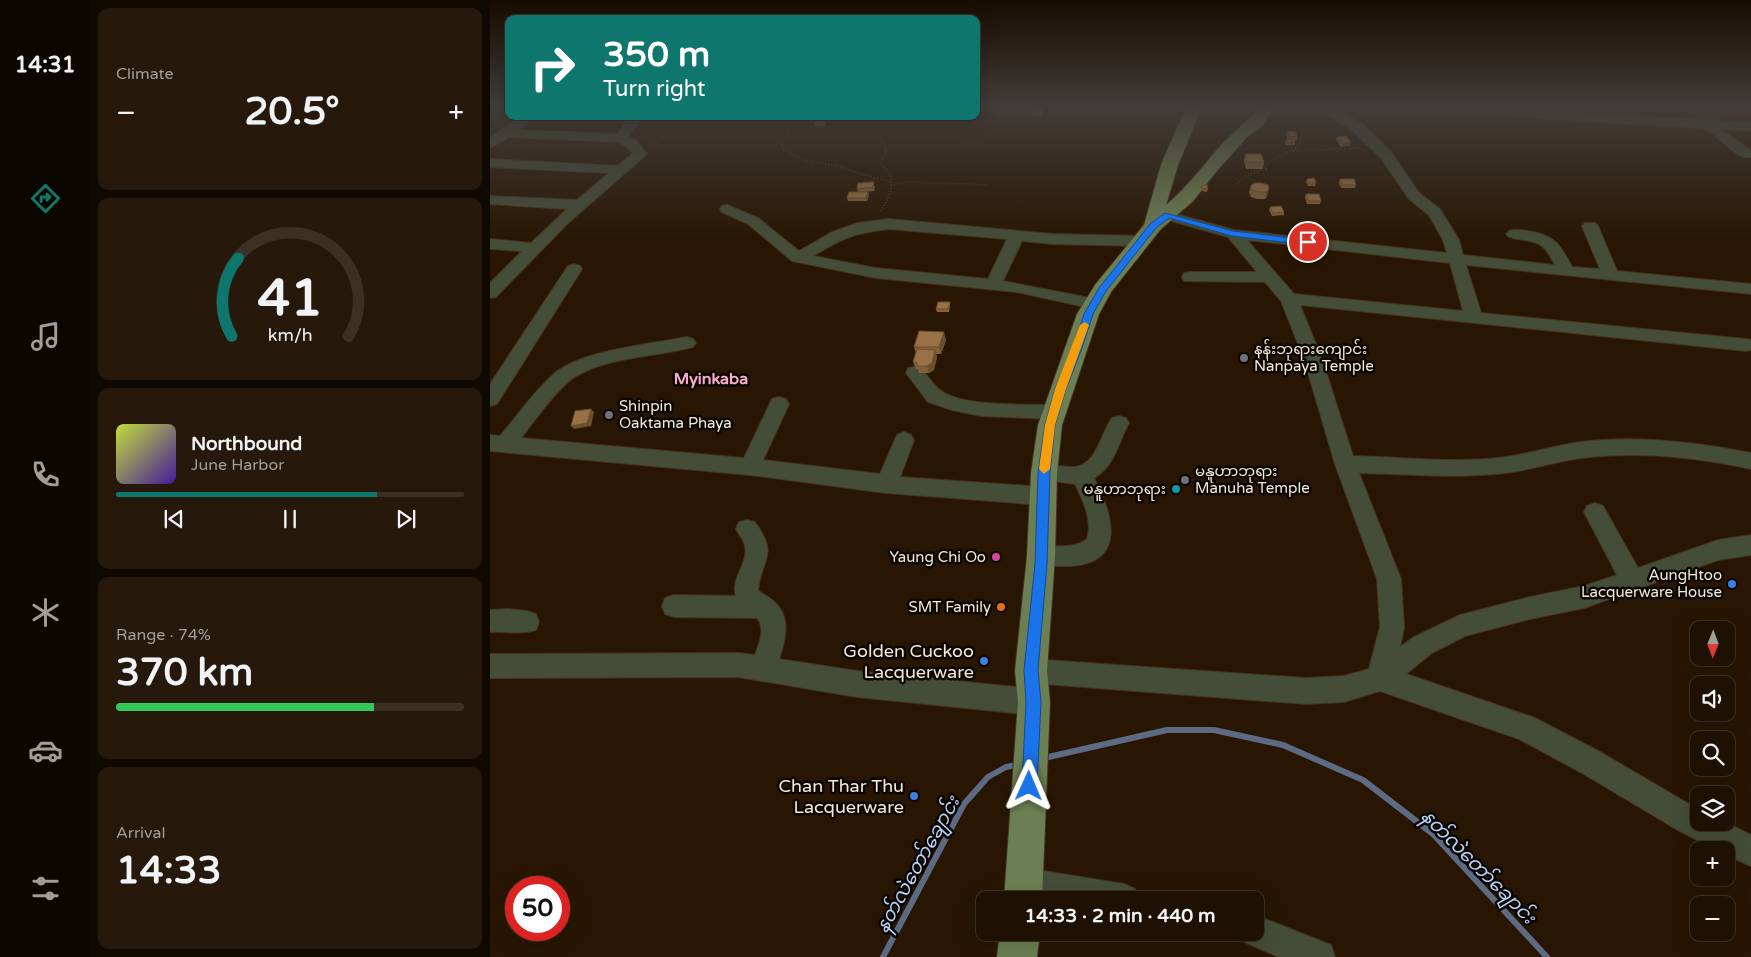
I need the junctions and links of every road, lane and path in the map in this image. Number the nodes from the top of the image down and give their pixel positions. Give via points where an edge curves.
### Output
1 (638, 152) edge
2 (643, 152) edge
3 (785, 152) edge
4 (886, 152) edge
5 (1176, 152) edge
6 (1225, 152) edge
7 (1288, 152) edge
8 (1383, 152) edge
9 (1745, 152) edge
10 (640, 154) junction
11 (1748, 154) dead end
12 (490, 163) edge
13 (621, 170) junction
14 (891, 184) junction
15 (1237, 184) dead end
16 (987, 186) dead end
17 (490, 200) edge
18 (580, 205) junction
19 (727, 209) dead end
20 (1154, 223) junction
21 (889, 224) junction
22 (1590, 226) dead end
23 (1232, 234) junction
24 (1514, 234) dead end
25 (1017, 236) junction
26 (490, 244) edge
27 (537, 248) junction
28 (798, 258) junction
29 (1458, 258) junction
30 (574, 269) dead end
31 (1566, 271) junction
32 (1610, 275) junction
33 (1190, 277) dead end
34 (1268, 277) junction
35 (993, 285) junction
36 (1751, 289) edge
37 (490, 293) edge
38 (1289, 299) junction
39 (1094, 304) junction
40 (1473, 316) junction
41 (687, 343) dead end
42 (1749, 345) edge
43 (490, 366) edge
44 (512, 366) junction
45 (916, 373) edge
46 (490, 399) edge
47 (779, 404) dead end
48 (1054, 412) junction
49 (1119, 423) dead end
50 (904, 440) dead end
51 (498, 443) edge
52 (1751, 462) edge
53 (1345, 464) junction
54 (750, 467) junction
55 (1081, 474) junction
56 (1044, 484) junction
57 (886, 485) junction
58 (1596, 512) dead end
59 (747, 529) dead end
60 (1751, 545) edge
61 (1041, 556) junction
62 (1632, 579) junction
63 (674, 606) dead end
64 (764, 607) junction
65 (490, 621) edge
66 (527, 622) dead end
67 (490, 666) edge
68 (763, 668) junction
69 (1031, 670) junction
70 (1380, 678) junction
71 (1034, 702) junction
72 (1751, 851) edge
73 (1024, 891) edge
74 (1264, 935) edge
75 (1019, 941) edge
76 (1017, 957) edge
77 (1319, 957) edge

1 - 10 street
2 - 10 path
3 - 14 path via 810,162 884,179
4 - 14 path via 881,164 891,175
5 - 20 main road
6 - 20 main road via 1187,197
7 - 15 path via 1265,165 1266,169 1242,177
8 - 29 street via 1414,196 1436,212
9 - 11 street
10 - 13 street
12 - 13 street
13 - 18 street
14 - 16 path
14 - 21 path via 881,212
17 - 18 street
18 - 27 street
19 - 28 street via 753,221
20 - 23 street
20 - 25 street via 1052,239
20 - 39 main road
21 - 25 street
21 - 28 street via 858,228 837,235
22 - 32 street
23 - 29 street
23 - 34 street
24 - 31 street via 1549,241
25 - 35 street
26 - 27 street
27 - 37 street
28 - 35 street via 876,273
29 - 31 street
29 - 40 street
30 - 44 street
31 - 32 street
32 - 36 street
33 - 34 street
34 - 38 street
35 - 39 street
38 - 40 street
38 - 53 street via 1313,359
39 - 48 main road
40 - 42 street
41 - 51 street via 601,361 570,372
43 - 44 street
44 - 46 street
45 - 48 street via 935,397 959,404 981,409
47 - 54 street
48 - 56 main road
49 - 55 lane via 1110,434 1103,459
50 - 57 lane
51 - 54 street
52 - 53 street via 1638,447 1581,450 1486,467
53 - 70 street via 1389,579 1392,627
54 - 57 street
55 - 56 lane
55 - 61 street via 1094,496 1100,520 1099,540 1086,552
56 - 57 street
56 - 61 main road
58 - 62 street
59 - 64 street via 758,546 746,594
60 - 62 street via 1718,550
61 - 69 main road
62 - 70 street via 1584,597 1460,626 1423,645
63 - 64 street
64 - 68 street via 772,619 774,631
65 - 66 street
67 - 68 street via 738,665
68 - 71 street via 857,684
69 - 70 street via 1306,691 1344,689
69 - 71 main road
70 - 72 street via 1525,728 1686,819
71 - 73 main road
74 - 77 street
75 - 76 main road

